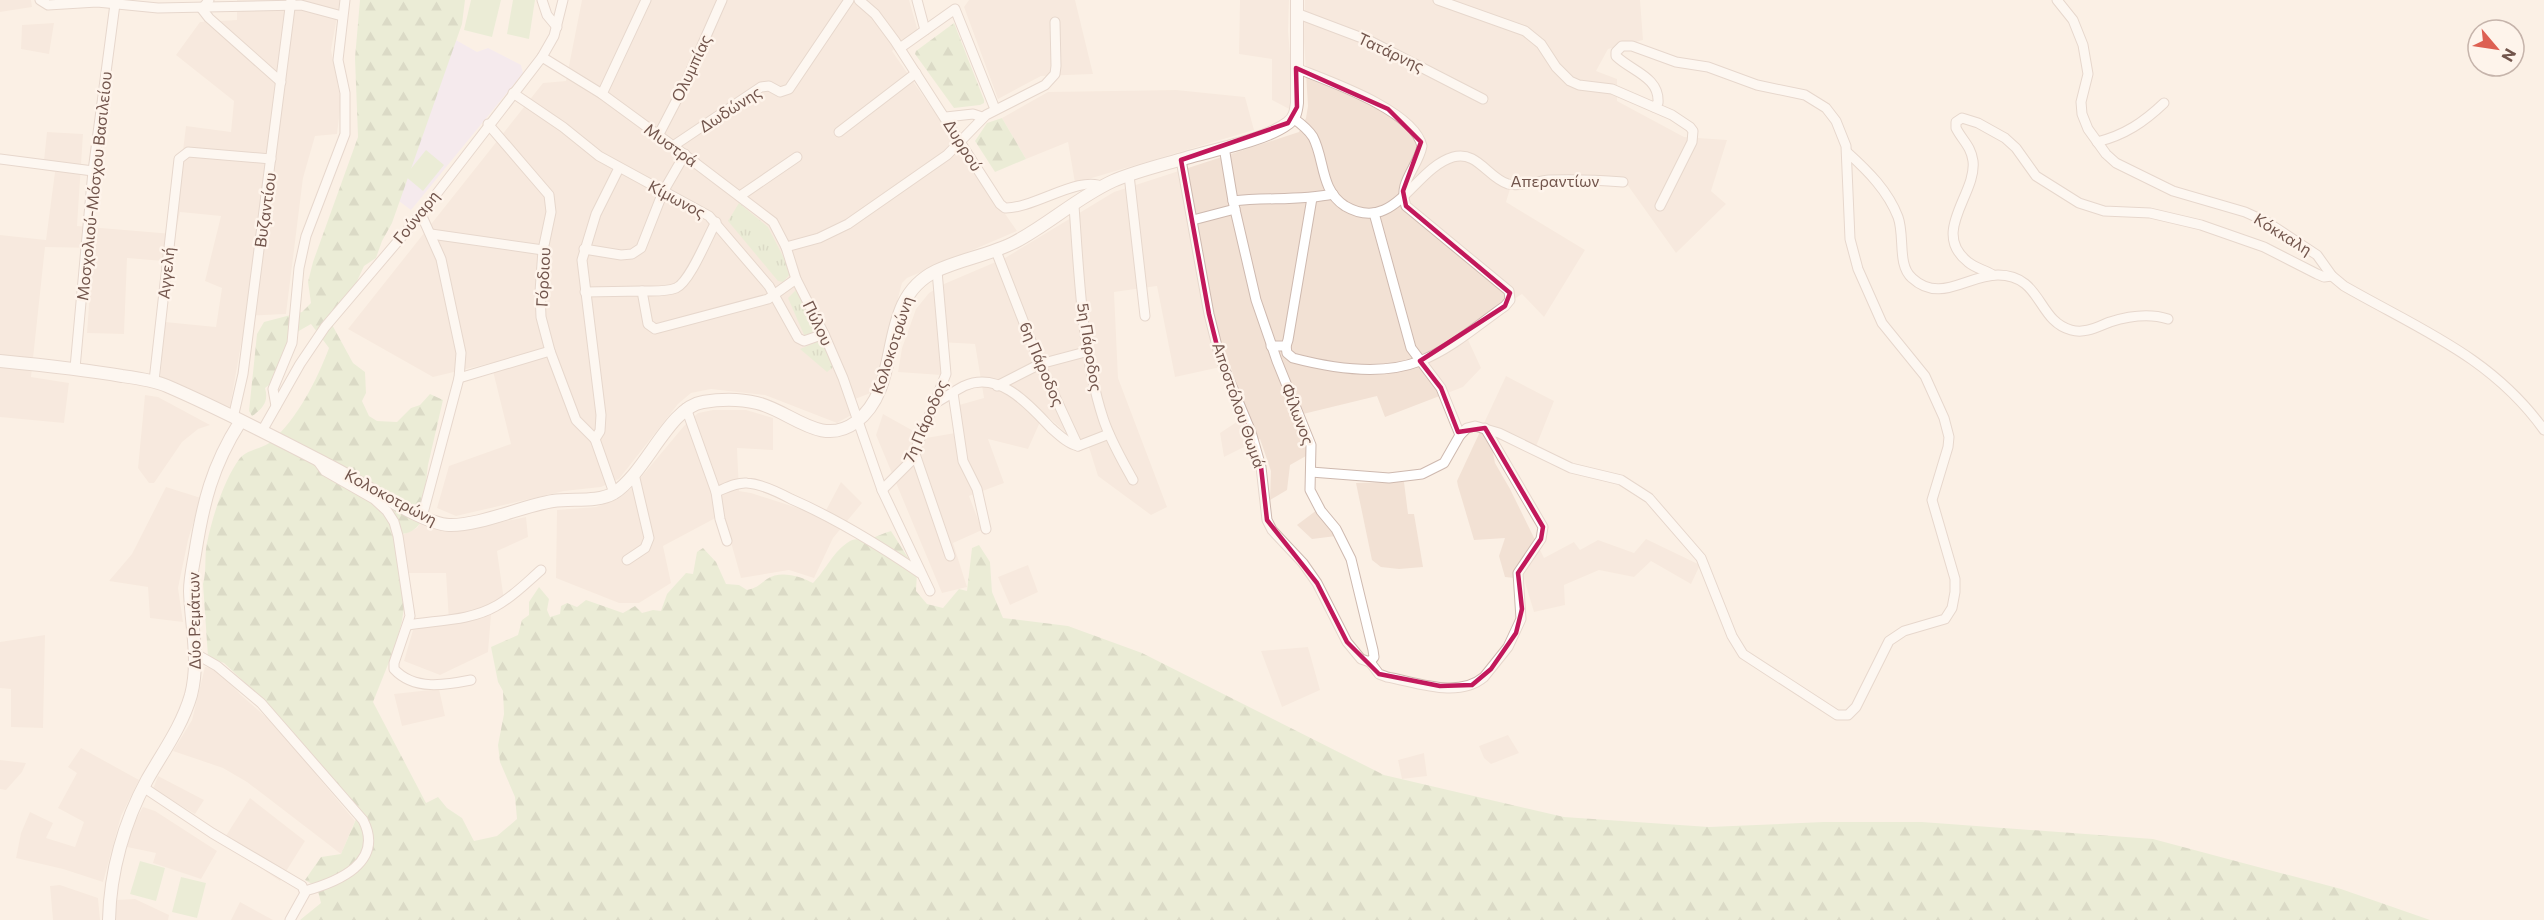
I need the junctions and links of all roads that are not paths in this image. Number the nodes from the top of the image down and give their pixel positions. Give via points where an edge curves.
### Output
1 (40, 0) edge
2 (209, 0) edge
3 (345, 0) edge
4 (542, 0) edge
5 (563, 0) edge
6 (646, 0) edge
7 (722, 0) edge
8 (849, 0) edge
9 (858, 0) edge
10 (917, 0) edge
11 (1438, 0) edge
12 (2057, 0) edge
13 (291, 3) edge
14 (114, 4) junction
15 (1296, 6) edge
16 (202, 9) junction
17 (342, 16) junction
18 (1055, 22) dead end
19 (557, 27) junction
20 (925, 30) junction
21 (900, 48) junction
22 (542, 57) junction
23 (1296, 68) junction
24 (916, 73) junction
25 (281, 82) junction
26 (513, 93) junction
27 (602, 94) junction
28 (1483, 99) dead end
29 (2164, 103) dead end
30 (1654, 107) junction
31 (995, 109) junction
32 (946, 117) junction
33 (982, 117) junction
34 (1293, 118) junction
35 (488, 124) junction
36 (839, 132) dead end
37 (658, 136) junction
38 (960, 140) junction
39 (2097, 142) junction
40 (673, 146) junction
41 (1224, 147) junction
42 (1848, 153) junction
43 (685, 154) junction
44 (797, 157) dead end
45 (1, 159) edge
46 (272, 159) junction
47 (1181, 160) junction
48 (619, 168) junction
49 (0, 171) edge
50 (93, 171) junction
51 (1129, 175) junction
52 (1623, 182) dead end
53 (1102, 187) junction
54 (663, 192) junction
55 (1333, 194) junction
56 (740, 196) junction
57 (1403, 197) junction
58 (1312, 198) junction
59 (1234, 205) junction
60 (1074, 206) junction
61 (1660, 206) dead end
62 (1374, 213) junction
63 (421, 214) junction
64 (1193, 219) junction
65 (716, 222) junction
66 (431, 234) junction
67 (786, 247) junction
68 (584, 249) junction
69 (543, 250) junction
70 (996, 250) junction
71 (937, 271) junction
72 (1993, 275) junction
73 (2332, 276) junction
74 (796, 279) junction
75 (642, 291) junction
76 (585, 292) junction
77 (775, 296) junction
78 (1145, 316) dead end
79 (2168, 319) dead end
80 (824, 333) junction
81 (1271, 345) junction
82 (1286, 345) junction
83 (550, 351) junction
84 (1089, 351) junction
85 (0, 361) edge
86 (1419, 361) junction
87 (1040, 364) junction
88 (75, 368) junction
89 (459, 378) junction
90 (154, 381) junction
91 (997, 386) junction
92 (953, 393) junction
93 (935, 403) junction
94 (276, 406) junction
95 (686, 408) junction
96 (237, 420) junction
97 (856, 422) junction
98 (1485, 428) junction
99 (2544, 430) edge
100 (262, 431) junction
101 (1109, 434) junction
102 (1460, 435) junction
103 (595, 439) junction
104 (1078, 446) junction
105 (915, 454) junction
106 (315, 458) junction
107 (1311, 472) junction
108 (634, 474) junction
109 (1132, 480) dead end
110 (882, 490) junction
111 (716, 492) junction
112 (614, 493) junction
113 (422, 517) junction
114 (986, 530) dead end
115 (727, 541) dead end
116 (951, 556) dead end
117 (627, 560) dead end
118 (541, 570) dead end
119 (920, 573) junction
120 (930, 591) dead end
121 (408, 625) junction
122 (196, 654) junction
123 (1365, 660) junction
124 (471, 680) dead end
125 (143, 788) junction
126 (305, 891) junction
127 (109, 920) edge
128 (290, 920) edge

1 - 14 street via 48,5
2 - 16 street
3 - 17 street
4 - 19 street
5 - 19 street, Γούναρη
6 - 27 street
7 - 37 street, Ολυμπίας
8 - 40 street, Δωδώνης via 789,89 780,92 769,86 761,87
9 - 21 street, Δυρρού via 875,14
10 - 20 street
11 - 30 street via 1525,31 1573,84 1612,89
12 - 39 street, Κόκκαλη via 2076,26 2085,50 2088,74 2082,114
13 - 16 street
13 - 17 street
13 - 25 street, Βυζαντίου
14 - 16 street
14 - 50 street, Mοσχολιού-Μόσχου Βασιλείου
15 - 23 street
15 - 28 street, Τατάρνης
16 - 25 street
17 - 94 street via 338,60 345,93 345,134 306,236 292,343 273,388
18 - 31 street via 1056,66 1050,80
19 - 22 street, Γούναρη
20 - 21 street
20 - 31 street via 955,9
21 - 24 street, Δυρρού
22 - 26 street, Γούναρη
22 - 27 street, Μυστρά
23 - 34 street via 1298,103
23 - 57 street via 1376,102 1415,133 1421,150 1404,186
24 - 32 street, Δυρρού
24 - 36 street
25 - 46 street, Βυζαντίου
26 - 35 street, Γούναρη
26 - 48 street, Κίμωνος
27 - 37 street, Μυστρά
29 - 39 street via 2141,124
30 - 42 street via 1658,91 1644,75 1618,58 1616,52 1622,46 1814,99 1836,121
30 - 61 street via 1684,122 1694,137
31 - 33 street
32 - 33 street
32 - 38 street, Δυρρού
33 - 38 street
34 - 41 street, Κολοκοτρώνη via 1276,129
34 - 55 street via 1314,139
35 - 63 street, Γούναρη
35 - 69 street, Γόρδιου via 549,195
37 - 40 street, Μυστρά
38 - 53 street, Δυρρού via 994,197 1005,208 1024,206 1089,183
38 - 67 street via 944,157 848,224 819,238
39 - 73 street, Κόκκαλη via 2116,163 2166,188 2267,222 2317,255
40 - 43 street, Μυστρά
41 - 47 street, Κολοκοτρώνη
41 - 59 street, Φίλωνος
42 - 72 street via 1868,172 1893,207 1903,237 1904,266 1913,279 1937,290
42 - 98 street via 1848,216 1858,269 1886,330 1925,376 1947,430 1948,447 1932,500 1956,592 1945,619 1904,631 1889,640 1856,707 1848,715 1829,711 1743,654 1701,558 1641,491 1621,480 1555,462
43 - 54 street
43 - 56 street, Μυστρά
44 - 56 street
45 - 49 street
45 - 50 street
46 - 90 street, Αγγελή via 188,152 179,159
46 - 96 street, Βυζαντίου
47 - 51 street, Κολοκοτρώνη
47 - 64 street, Αποστόλου Θωμά
48 - 54 street, Κίμωνος
48 - 68 street
50 - 88 street, Mοσχολιού-Μόσχου Βασιλείου
51 - 53 street, Κολοκοτρώνη
51 - 78 street
52 - 57 street, Απεραντίων via 1576,179 1511,184 1473,158 1459,156 1434,166
53 - 60 street, Κολοκοτρώνη
54 - 65 street, Κίμωνος
54 - 68 street via 644,243 637,251 621,255
55 - 58 street
55 - 62 street via 1353,209
56 - 67 street, Μυστρά via 773,222
57 - 62 street, Απεραντίων
57 - 86 street via 1412,212 1509,291 1509,303
58 - 59 street via 1258,198
58 - 82 street
59 - 64 street
59 - 81 street, Φίλωνος via 1256,300
60 - 70 street, Κολοκοτρώνη
60 - 84 street, 5η Πάροδος
62 - 86 street via 1408,343
63 - 66 street
63 - 94 street, Γούναρη via 325,327
64 - 123 street, Αποστόλου Θωμά via 1220,358 1262,467 1267,520 1303,563 1347,642
65 - 75 street via 680,286
65 - 77 street, Κίμωνος
66 - 69 street
66 - 89 street via 460,339
67 - 74 street, Πύλου
68 - 76 street
69 - 83 street, Γόρδιου via 540,309
70 - 71 street, Κολοκοτρώνη
70 - 87 street, 6η Πάροδος
71 - 93 street, 7η Πάροδος via 946,374
71 - 97 street, Κολοκοτρώνη via 906,295 880,387
72 - 73 street via 1963,258 1953,232 1973,174 1970,149 1956,128 1956,122 1962,118 2005,138 2036,176 2079,203 2104,211 2150,213 2201,225 2264,247 2324,277
72 - 79 street via 2024,282 2055,322 2071,330 2086,331 2132,316
73 - 99 street, Κόκκαλη via 2470,356 2509,390
74 - 77 street
74 - 80 street, Πύλου
75 - 76 street
75 - 77 street via 648,324 655,329
76 - 103 street via 601,415
77 - 80 street, Κίμωνος via 796,336 804,340
80 - 97 street, Πύλου
81 - 82 street
81 - 107 street, Φίλωνος via 1310,442
82 - 86 street via 1293,358 1368,369
83 - 89 street
83 - 103 street, Γόρδιου via 576,420
84 - 87 street
84 - 101 street, 5η Πάροδος via 1100,410
85 - 88 street, Κολοκοτρώνη
86 - 102 street via 1441,388
87 - 91 street
87 - 104 street, 6η Πάροδος
88 - 90 street, Κολοκοτρώνη
89 - 113 street
90 - 96 street, Κολοκοτρώνη
91 - 92 street via 970,384
91 - 104 street via 1022,398 1060,436
92 - 93 street
92 - 114 street via 963,462 976,489
93 - 105 street, 7η Πάροδος
94 - 100 street, Γούναρη
95 - 97 street via 718,400 752,402 827,432
95 - 108 street
95 - 111 street
96 - 100 street, Κολοκοτρώνη
96 - 122 street, Δύο Ρεμάτων via 211,478 200,519 190,585
97 - 110 street, Πύλου
98 - 102 street via 1472,427
98 - 123 street, Αποστόλου Θωμά via 1543,527 1542,539 1518,573 1522,609 1516,633 1484,677 1465,687 1386,677
100 - 106 street, Κολοκοτρώνη
101 - 104 street
101 - 109 street, 5η Πάροδος
102 - 107 street via 1444,463 1422,474 1389,478
103 - 112 street, Γόρδιου
105 - 110 street, 7η Πάροδος
105 - 116 street
106 - 113 street, Κολοκοτρώνη
106 - 121 street via 325,471 374,499 392,517 409,606
107 - 123 street, Φίλωνος via 1313,498 1336,529 1351,559 1373,650 1373,660
108 - 112 street
108 - 117 street via 649,538 645,548
110 - 119 street, Πύλου
111 - 115 street
111 - 119 street via 750,483 779,493 886,549
112 - 113 street, Κολοκοτρώνη via 551,501 459,524
118 - 121 street via 508,599 487,611
119 - 120 street, Πύλου
121 - 124 street via 394,663 398,672 433,686
122 - 125 street, Δύο Ρεμάτων via 184,714
122 - 126 street via 217,666 261,703 368,829 368,842 357,867 338,881
125 - 126 street
125 - 127 street, Δύο Ρεμάτων via 119,852
126 - 128 street

